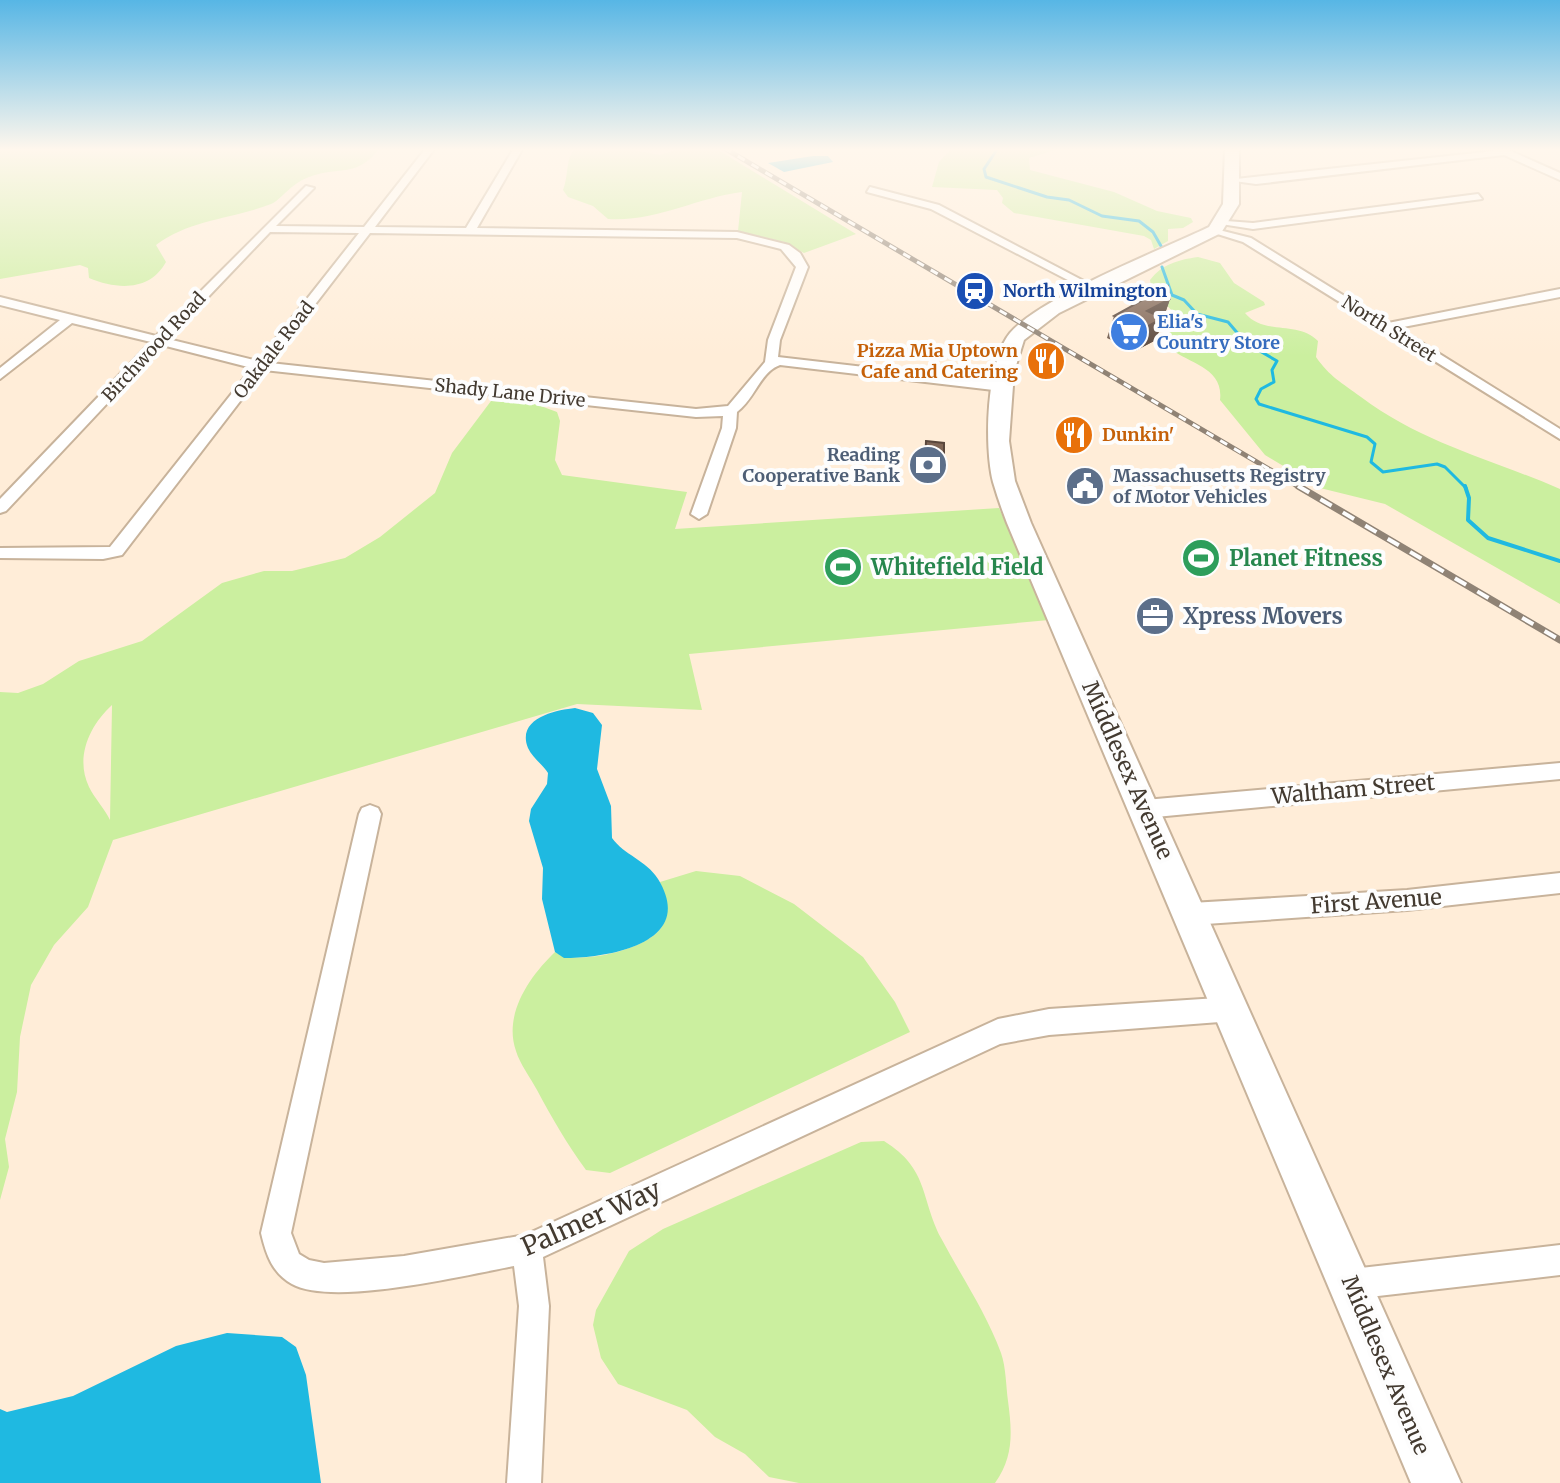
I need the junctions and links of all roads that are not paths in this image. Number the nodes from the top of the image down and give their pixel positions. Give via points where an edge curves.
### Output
1 (278, 217) edge
2 (379, 217) edge
3 (478, 217) edge
4 (955, 217) edge
5 (1224, 217) edge
6 (1324, 217) edge
7 (1219, 227) junction
8 (266, 229) junction
9 (370, 229) junction
10 (470, 230) junction
11 (1093, 289) junction
12 (1560, 293) edge
13 (0, 301) edge
14 (70, 319) junction
15 (1386, 327) junction
16 (159, 341) junction
17 (771, 363) junction
18 (262, 366) junction
19 (0, 375) edge
20 (1002, 387) junction
21 (730, 411) junction
22 (1560, 435) edge
23 (0, 508) edge
24 (699, 514) dead end
25 (0, 553) edge
26 (1560, 771) edge
27 (1145, 809) junction
28 (370, 814) dead end
29 (1560, 883) edge
30 (1191, 914) junction
31 (1233, 1009) junction
32 (527, 1249) junction
33 (1560, 1260) edge
34 (1352, 1284) junction
35 (524, 1483) edge
36 (1436, 1483) edge

1 - 8 street, Birchwood Road
2 - 9 street, Oakdale Road
3 - 10 street
4 - 11 street
5 - 7 main road
6 - 7 street
7 - 11 main road, Middlesex Avenue
7 - 15 street, North Street
8 - 9 street
8 - 16 street, Birchwood Road
9 - 10 street
9 - 18 street, Oakdale Road
10 - 17 street via 731,234 788,249 800,259 802,272 774,340
11 - 20 main road, Middlesex Avenue via 1043,315 1016,337
12 - 15 street
13 - 14 street, Shady Lane Drive
14 - 16 street, Shady Lane Drive
14 - 19 street
15 - 22 street, North Street
16 - 18 street, Shady Lane Drive
16 - 23 street, Birchwood Road
17 - 20 street
17 - 21 street
18 - 21 street, Shady Lane Drive via 696,413
18 - 25 street, Oakdale Road via 116,551
20 - 27 main road, Middlesex Avenue via 998,453 1007,490
21 - 24 street
26 - 27 street, Waltham Street
27 - 30 main road, Middlesex Avenue
28 - 32 street, Palmer Way via 279,1214 280,1251 295,1270 324,1278 404,1271
29 - 30 street, First Avenue via 1407,900
30 - 31 main road, Middlesex Avenue
31 - 32 street, Palmer Way via 1049,1022 988,1036
31 - 34 main road, Middlesex Avenue
32 - 35 street via 534,1306
33 - 34 street
34 - 36 main road, Middlesex Avenue

